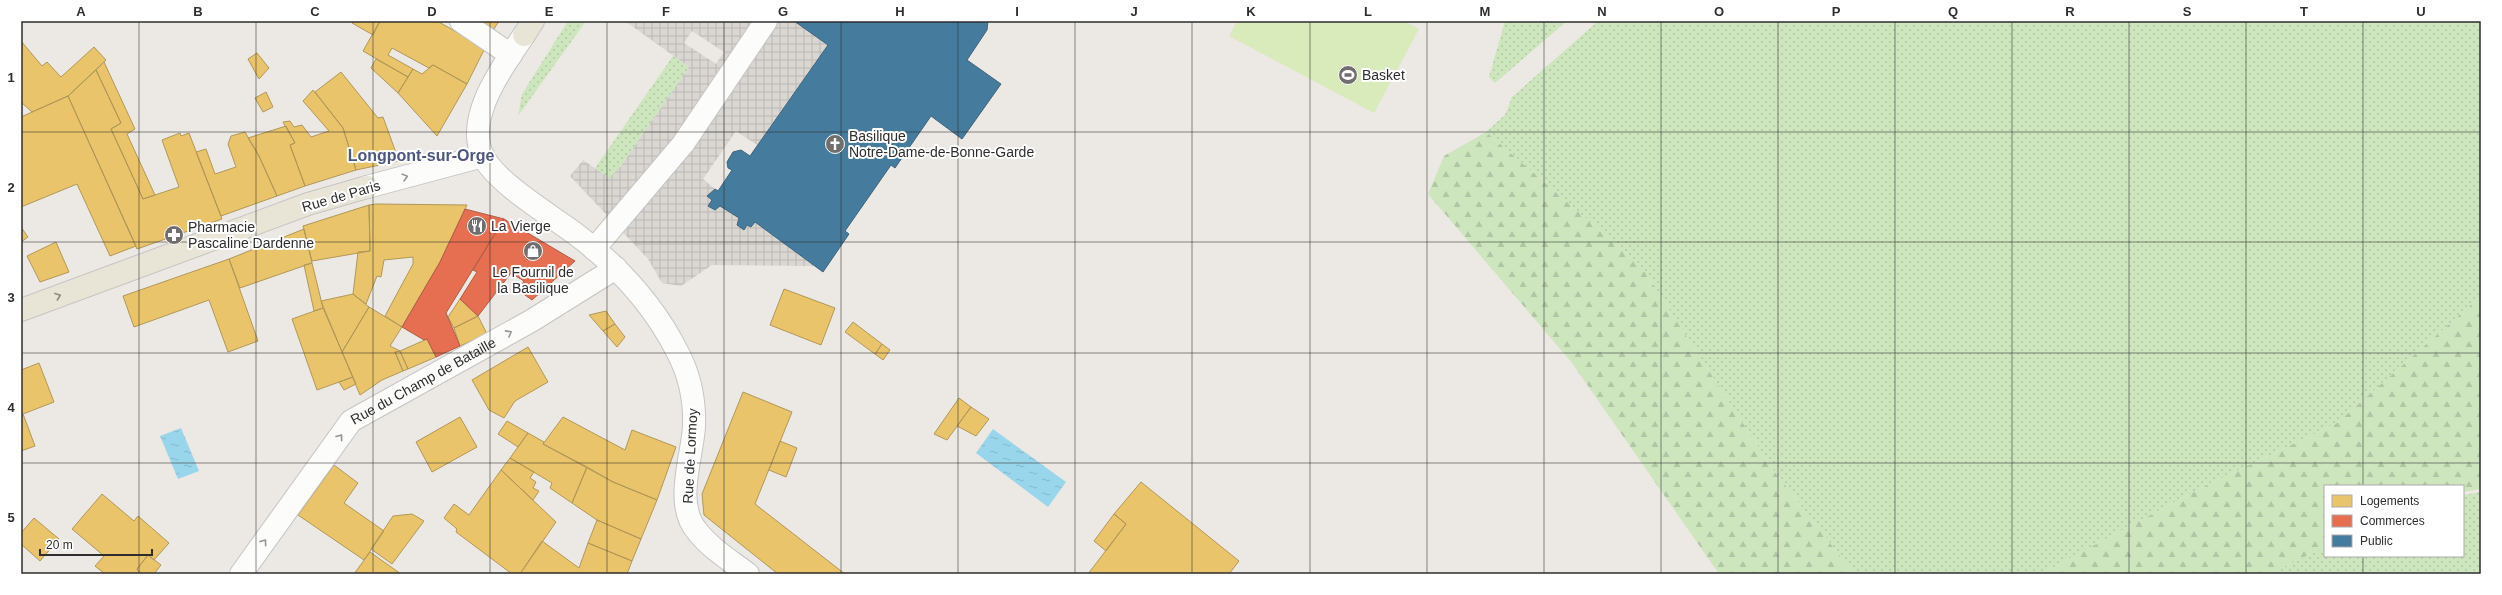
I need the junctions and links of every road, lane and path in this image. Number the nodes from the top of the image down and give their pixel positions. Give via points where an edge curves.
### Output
1 (461, 21) edge
2 (766, 21) edge
3 (528, 28) edge
4 (511, 55) junction
5 (483, 156) junction
6 (367, 187) joint
7 (594, 249) junction
8 (616, 268) junction
9 (21, 310) edge
10 (241, 574) edge
11 (748, 574) edge

1 - 4 street
2 - 7 street via 682,144
3 - 4 street
4 - 5 street via 483,104 476,132
6 -> 5 street, Rue de Paris
5 - 7 street, Rue de Lormoy via 499,175 523,196
9 -> 6 main road, Rue de Paris via 308,204
7 - 8 street, Rue de Lormoy
10 -> 8 street, Rue du Champ de Bataille via 351,421 531,320
8 - 11 street, Rue de Lormoy via 660,319 679,354 692,388 694,426 686,507 696,530

